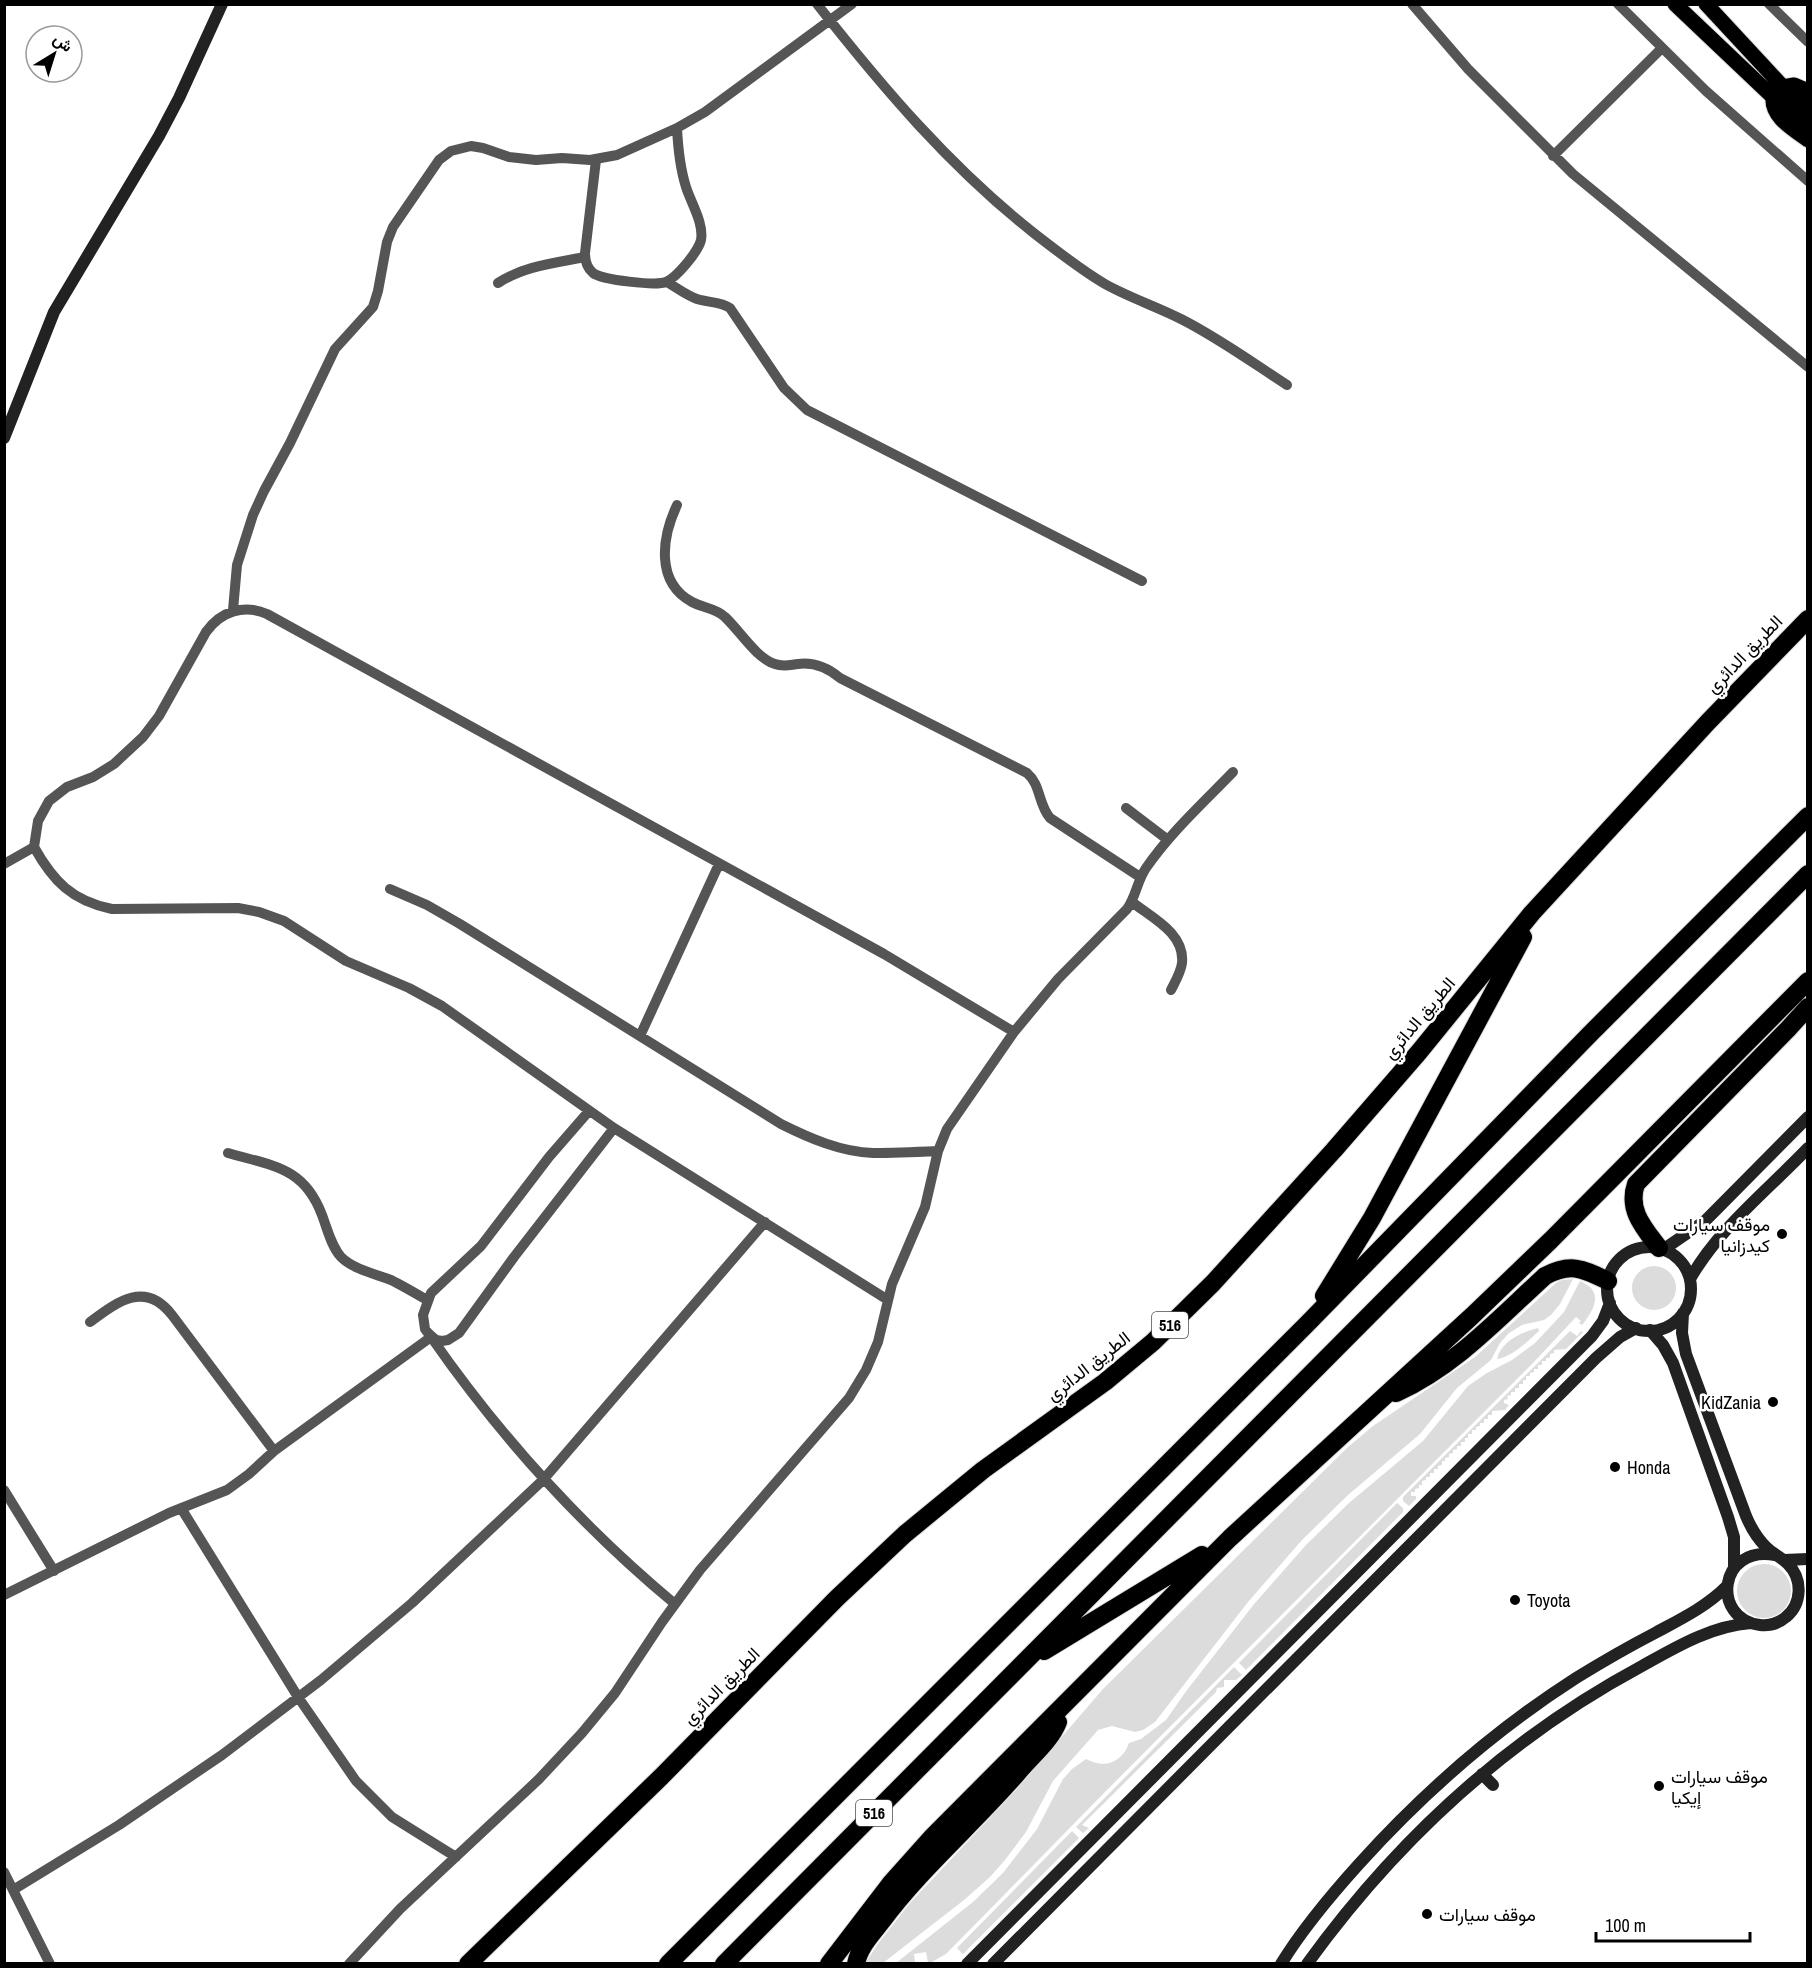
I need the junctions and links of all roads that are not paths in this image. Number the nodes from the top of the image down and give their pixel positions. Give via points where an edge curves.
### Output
1 (222, 4) edge
2 (817, 4) edge
3 (852, 4) edge
4 (1412, 4) edge
5 (1618, 4) edge
6 (1675, 4) edge
7 (1706, 4) edge
8 (1769, 4) edge
9 (830, 20) junction
10 (1808, 42) edge
11 (1661, 49) junction
12 (1808, 91) edge
13 (1778, 92) junction
14 (1808, 108) edge
15 (1808, 125) edge
16 (677, 128) junction
17 (1808, 140) edge
18 (1553, 156) junction
19 (596, 160) junction
20 (1808, 181) edge
21 (585, 258) junction
22 (667, 282) junction
23 (498, 283) dead end
24 (1808, 367) edge
25 (1287, 385) dead end
26 (4, 438) edge
27 (677, 505) dead end
28 (1142, 581) dead end
29 (233, 610) junction
30 (1808, 619) edge
31 (1233, 772) dead end
32 (1126, 808) dead end
33 (1808, 816) edge
34 (1168, 840) junction
35 (34, 847) junction
36 (4, 864) edge
37 (719, 864) junction
38 (1808, 874) edge
39 (1140, 877) junction
40 (390, 889) dead end
41 (1132, 902) junction
42 (1532, 913) junction
43 (1808, 981) edge
44 (1171, 990) dead end
45 (1808, 1007) edge
46 (1014, 1032) junction
47 (640, 1036) junction
48 (589, 1111) junction
49 (1808, 1117) edge
50 (614, 1128) junction
51 (1808, 1148) edge
52 (938, 1151) junction
53 (228, 1153) dead end
54 (765, 1222) junction
55 (1662, 1249) junction
56 (1690, 1279) junction
57 (1608, 1281) junction
58 (427, 1300) junction
59 (888, 1300) junction
60 (1610, 1303) junction
61 (1683, 1313) junction
62 (90, 1322) dead end
63 (1307, 1324) junction
64 (1636, 1328) junction
65 (1650, 1330) junction
66 (431, 1337) junction
67 (1381, 1400) junction
68 (274, 1451) junction
69 (543, 1480) junction
70 (4, 1490) edge
71 (181, 1508) junction
72 (1230, 1538) junction
73 (1779, 1558) junction
74 (1808, 1559) edge
75 (1734, 1568) junction
76 (54, 1571) junction
77 (1727, 1586) junction
78 (4, 1595) edge
79 (1802, 1597) edge
80 (675, 1604) junction
81 (1751, 1623) junction
82 (1024, 1663) junction
83 (298, 1697) junction
84 (1064, 1705) junction
85 (1482, 1774) junction
86 (1493, 1785) dead end
87 (456, 1857) junction
88 (4, 1872) edge
89 (13, 1890) junction
90 (50, 1964) edge
91 (349, 1964) edge
92 (468, 1964) edge
93 (668, 1964) edge
94 (724, 1964) edge
95 (829, 1964) edge
96 (856, 1964) edge
97 (967, 1964) edge
98 (993, 1964) edge
99 (1281, 1964) edge
100 (1307, 1964) edge

1 - 26 street via 159,136 54,312
2 - 9 street
3 - 9 street
4 - 18 street via 1468,69
5 - 11 street
6 - 13 main road
7 - 13 main road
8 - 10 street
9 - 16 street via 722,100
9 - 25 street via 931,139 1018,220 1106,284 1203,331
11 - 18 street
11 - 20 street
12 - 13 main road via 1794,84
13 - 14 main road
13 - 15 main road
13 - 17 main road via 1772,103 1775,113
16 - 19 street via 617,155
16 - 22 street via 683,173 701,236 695,252
18 - 24 street
19 - 21 street
19 - 29 street via 523,159 471,146 451,151 439,160 393,227 373,307 335,349 264,491 237,565
21 - 22 street via 590,270 602,277 651,284
21 - 23 street via 530,268
22 - 28 street via 695,298 730,308 784,388 807,410
27 - 39 street via 668,528 665,564 674,585 685,597 723,615 770,662 827,669 1027,773 1035,782 1050,818
29 - 35 street via 210,626 159,716 134,747 104,771 67,787 50,801 38,821
29 - 37 street via 254,609 267,614
30 - 42 highway, الطريق الدائري / 516
31 - 34 street
32 - 34 street
33 - 63 highway, 516
34 - 39 street
35 - 36 street
35 - 48 street via 59,883 102,907 238,908 284,921 346,961 442,1006
37 - 46 street via 884,954
37 - 47 street
38 - 82 highway, 516
39 - 41 street
40 - 47 street via 460,924
41 - 44 street via 1166,927 1179,944 1182,963
41 - 46 street via 1058,979
42 - 63 highway, 516 via 1521,941 1372,1218
42 - 92 highway, الطريق الدائري / 516 via 1334,1150 1178,1318 1092,1393 970,1480 905,1534
43 - 67 highway, 516 via 1551,1240
45 - 55 highway via 1636,1184 1635,1214
46 - 52 street via 954,1117
47 - 52 street via 781,1124 815,1139 872,1153
48 - 50 street
48 - 58 street via 486,1241
49 - 55 street via 1705,1221
50 - 54 street
50 - 66 street via 459,1333 448,1340
51 - 56 street via 1726,1228
52 - 59 street via 925,1207 897,1269
53 - 58 street via 297,1177 314,1195 342,1258
54 - 59 street
54 - 69 street
55 - 56 street via 1676,1256
55 - 57 street via 1637,1248 1627,1253
56 - 61 street via 1690,1297
57 - 60 street
57 - 67 highway via 1580,1269 1556,1270 1441,1368
58 - 66 street via 423,1322
59 - 80 street via 878,1342 849,1398
60 - 64 street via 1625,1323
60 - 97 street via 1604,1321 1592,1336
61 - 65 street via 1669,1326
61 - 73 street via 1686,1353 1728,1473 1753,1530
62 - 68 street via 128,1298 149,1298 162,1304
63 - 93 highway, 516
64 - 65 street
64 - 98 street via 1596,1358
65 - 75 street via 1673,1363 1724,1506 1734,1537
66 - 68 street
66 - 69 street via 484,1411
67 - 72 highway, 516
68 - 71 street via 227,1490
69 - 80 street via 606,1544
69 - 83 street via 412,1604
70 - 76 street
71 - 76 street
71 - 83 street
72 - 82 highway, 516
72 - 84 highway, 516
73 - 74 street
73 - 75 street via 1764,1553 1753,1555
73 - 79 street via 1796,1574
75 - 77 street
76 - 78 street
77 - 81 street via 1736,1613
77 - 99 street via 1698,1610 1557,1690 1458,1766 1342,1882
79 - 81 street via 1784,1619 1774,1624
80 - 87 street via 615,1693 582,1733
81 - 85 street via 1712,1631 1634,1670 1570,1709
82 - 94 highway, 516
83 - 87 street via 367,1794 392,1817
83 - 89 street via 171,1791
84 - 95 highway, 516 via 919,1852
84 - 96 highway via 1051,1734 887,1914 861,1949
85 - 86 street
85 - 100 street via 1400,1850
87 - 91 street
88 - 89 street
89 - 90 street

